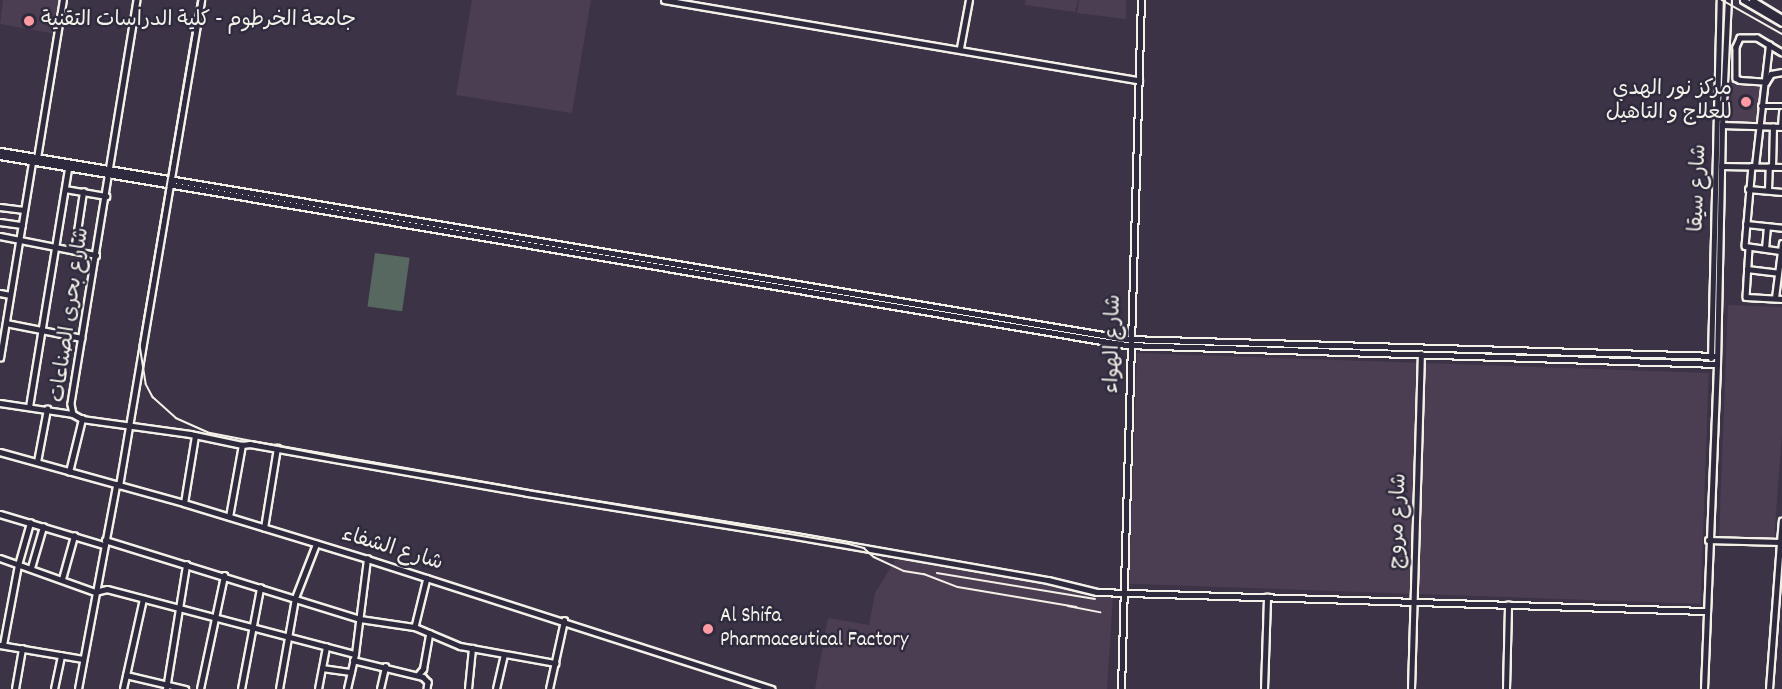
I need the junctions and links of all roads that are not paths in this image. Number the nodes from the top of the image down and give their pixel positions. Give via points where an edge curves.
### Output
1 (63, 0) edge
2 (137, 0) edge
3 (201, 0) edge
4 (664, 0) edge
5 (969, 0) edge
6 (1141, 0) edge
7 (1720, 0) edge
8 (1728, 0) edge
9 (1743, 0) edge
10 (1751, 1) edge
11 (1782, 18) edge
12 (1782, 23) edge
13 (1769, 45) junction
14 (960, 48) junction
15 (1782, 53) edge
16 (1782, 72) edge
17 (1139, 80) junction
18 (1766, 82) junction
19 (1761, 106) junction
20 (1782, 106) edge
21 (1782, 112) edge
22 (1722, 125) junction
23 (1759, 126) junction
24 (1773, 127) junction
25 (1782, 127) edge
26 (0, 153) edge
27 (35, 160) junction
28 (1721, 166) junction
29 (1753, 166) junction
30 (1771, 167) junction
31 (1782, 167) edge
32 (68, 168) junction
33 (109, 172) junction
34 (170, 182) junction
35 (65, 189) junction
36 (1748, 189) junction
37 (1768, 190) junction
38 (83, 192) junction
39 (1782, 192) edge
40 (105, 196) junction
41 (0, 207) edge
42 (24, 210) junction
43 (0, 222) edge
44 (1746, 224) junction
45 (22, 225) junction
46 (1767, 227) junction
47 (1782, 228) edge
48 (0, 236) edge
49 (19, 239) junction
50 (1782, 243) edge
51 (56, 248) junction
52 (1749, 248) junction
53 (1765, 249) junction
54 (74, 251) junction
55 (1782, 251) edge
56 (96, 255) junction
57 (1782, 264) edge
58 (1748, 269) junction
59 (1778, 273) junction
60 (0, 293) edge
61 (10, 295) junction
62 (1775, 298) junction
63 (1782, 299) edge
64 (4, 320) edge
65 (41, 331) junction
66 (82, 338) junction
67 (1130, 342) junction
68 (1302, 348) junction
69 (1421, 354) junction
70 (1714, 356) junction
71 (0, 358) edge
72 (1714, 364) junction
73 (0, 403) edge
74 (28, 407) junction
75 (47, 409) junction
76 (73, 414) junction
77 (82, 419) junction
78 (129, 425) junction
79 (195, 436) junction
80 (242, 445) junction
81 (277, 448) junction
82 (0, 452) edge
83 (37, 462) junction
84 (69, 472) junction
85 (117, 485) junction
86 (184, 503) junction
87 (0, 514) edge
88 (229, 517) junction
89 (1782, 521) edge
90 (30, 523) junction
91 (44, 527) junction
92 (264, 528) junction
93 (74, 536) junction
94 (1708, 540) junction
95 (105, 542) junction
96 (1779, 542) junction
97 (316, 544) junction
98 (0, 558) edge
99 (367, 559) junction
100 (18, 565) junction
101 (186, 565) junction
102 (31, 568) junction
103 (224, 576) junction
104 (427, 578) junction
105 (62, 579) junction
106 (260, 588) junction
107 (95, 592) junction
108 (1125, 593) junction
109 (1267, 597) junction
110 (295, 598) junction
111 (143, 599) junction
112 (1414, 600) junction
113 (1509, 605) junction
114 (179, 609) junction
115 (1706, 611) junction
116 (215, 618) junction
117 (360, 618) junction
118 (564, 621) junction
119 (415, 627) junction
120 (252, 628) junction
121 (429, 634) junction
122 (288, 637) junction
123 (2, 645) edge
124 (326, 647) junction
125 (472, 648) junction
126 (22, 649) junction
127 (355, 654) junction
128 (504, 654) junction
129 (61, 656) junction
130 (83, 659) junction
131 (353, 660) junction
132 (555, 663) junction
133 (322, 668) junction
134 (385, 668) junction
135 (351, 672) junction
136 (126, 675) junction
137 (418, 675) junction
138 (166, 687) edge
139 (15, 689) edge
140 (54, 689) edge
141 (78, 689) edge
142 (123, 689) edge
143 (185, 689) edge
144 (200, 689) edge
145 (241, 689) edge
146 (279, 689) edge
147 (318, 689) edge
148 (347, 689) edge
149 (380, 689) edge
150 (427, 689) edge
151 (468, 689) edge
152 (496, 689) edge
153 (549, 689) edge
154 (772, 689) edge
155 (1121, 689) edge
156 (1264, 689) edge
157 (1411, 689) edge
158 (1506, 689) edge
159 (1704, 689) edge
160 (1769, 689) edge

1 - 27 street
2 - 33 street, شارع بحرى الصناعات
3 - 34 street
4 - 14 street
5 - 14 street
6 - 17 street, شارع الهواء
7 - 70 main road, شارع سيقا
8 - 22 main road, شارع سيقا
9 - 10 main road
10 - 11 main road
10 - 12 main road
13 - 15 street
13 - 18 street
13 - 18 street via 1743,36 1736,47 1736,79
14 - 17 street
16 - 18 street via 1771,74
17 - 67 street, شارع الهواء
18 - 19 street
19 - 20 street
19 - 23 street
21 - 25 street
22 - 23 street
22 - 28 main road, شارع سيقا
23 - 24 street
23 - 29 street
24 - 25 street
24 - 30 street
26 - 27 main road
27 - 32 main road
27 - 33 main road
27 - 42 street
28 - 29 street
28 - 70 main road, شارع سيقا
29 - 30 street
29 - 36 street
30 - 31 street
30 - 37 street
32 - 33 main road
32 - 35 street
33 - 34 main road
33 - 40 street, شارع بحرى الصناعات
34 - 67 main road
34 - 78 street
35 - 38 street
35 - 51 street
36 - 37 street
36 - 44 street
37 - 39 street
38 - 40 street
38 - 54 street
40 - 56 street, شارع بحرى الصناعات
41 - 42 street
42 - 45 street
43 - 45 street
44 - 46 street
44 - 52 street via 1745,246
45 - 49 street
46 - 47 street
46 - 53 street
48 - 49 street
49 - 51 street
49 - 61 street
50 - 55 street
51 - 54 street
51 - 65 street
52 - 53 street
52 - 58 street
53 - 55 street
54 - 56 street
55 - 57 street
56 - 66 street, شارع بحرى الصناعات
57 - 59 street
58 - 59 street
58 - 62 street via 1746,297
59 - 62 street
60 - 61 street
61 - 64 street
62 - 63 street
64 - 65 street
64 - 71 street
65 - 66 street
65 - 74 street
66 - 76 street, شارع بحرى الصناعات via 71,404
67 - 68 main road
67 - 108 street, شارع الهواء
68 - 69 main road
68 - 70 main road
69 - 72 main road
69 - 112 street, شارع مروج
70 - 72 main road, شارع سيقا
72 - 94 street, شارع سيقا
73 - 74 street
74 - 75 street
75 - 76 street
75 - 83 street
76 - 77 street, شارع بحرى الصناعات
77 - 78 street, شارع بحرى الصناعات
77 - 84 street
78 - 79 street, شارع بحرى الصناعات
78 - 85 street
79 - 80 street, شارع بحرى الصناعات
79 - 86 street
80 - 81 street, شارع بحرى الصناعات
80 - 88 street
81 - 92 street
81 - 108 street, شارع بحرى الصناعات via 1027,576 1097,592
82 - 83 street, شارع الشفاء
83 - 84 street, شارع الشفاء
84 - 85 street, شارع الشفاء
85 - 86 street, شارع الشفاء
85 - 95 street
86 - 88 street, شارع الشفاء
87 - 90 street
88 - 92 street, شارع الشفاء
89 - 96 street
90 - 91 street
90 - 100 street
91 - 93 street
91 - 102 street
92 - 97 street, شارع الشفاء
93 - 95 street
93 - 105 street
94 - 96 street
94 - 115 street, شارع سيقا
95 - 101 street
95 - 107 street
96 - 160 street
97 - 99 street, شارع الشفاء
97 - 110 street
98 - 100 street
99 - 104 street, شارع الشفاء
99 - 117 street
100 - 102 street
100 - 123 street
101 - 103 street
101 - 114 street
102 - 105 street
103 - 106 street
103 - 116 street
104 - 118 street, شارع الشفاء
104 - 119 street
105 - 107 street
106 - 110 street
106 - 120 street
107 - 111 street via 107,589
107 - 130 street
108 - 109 street, شارع بحرى الصناعات
108 - 155 street, شارع الهواء
109 - 112 street, شارع بحرى الصناعات
109 - 156 street
110 - 117 street
110 - 122 street
111 - 114 street
111 - 136 street
112 - 113 street, شارع بحرى الصناعات
112 - 157 street, شارع مروج
113 - 115 street, شارع بحرى الصناعات
113 - 158 street
114 - 116 street
114 - 138 street
115 - 159 street, شارع سيقا
116 - 120 street
116 - 144 street
117 - 119 street
117 - 127 street
118 - 132 street
118 - 154 street, شارع الشفاء
119 - 121 street
120 - 122 street
120 - 145 street
121 - 125 street
121 - 137 street via 423,669
122 - 124 street
122 - 146 street
123 - 126 street
124 - 127 street
124 - 133 street
125 - 128 street
125 - 151 street
126 - 129 street
126 - 139 street
127 - 131 street
128 - 132 street
128 - 152 street
129 - 130 street
129 - 140 street
130 - 141 street
131 - 134 street
131 - 135 street
132 - 153 street
133 - 135 street
133 - 147 street
134 - 137 street
134 - 149 street
135 - 148 street
136 - 138 street
136 - 142 street
137 - 150 street via 427,679
138 - 143 street

